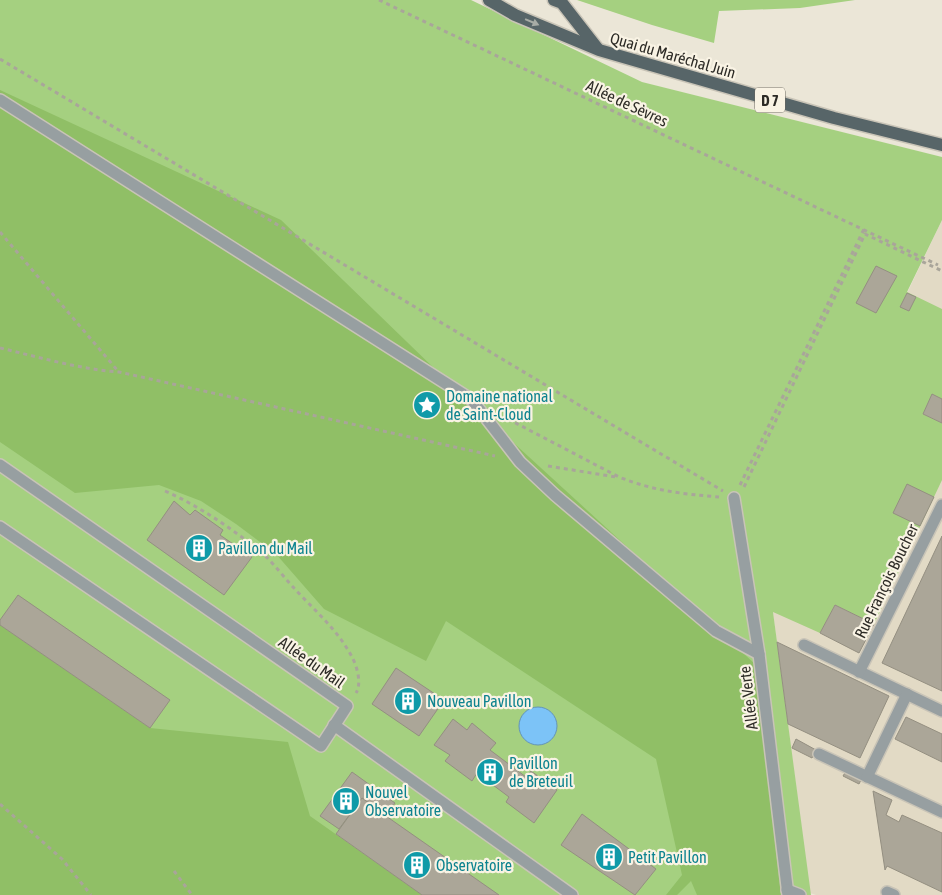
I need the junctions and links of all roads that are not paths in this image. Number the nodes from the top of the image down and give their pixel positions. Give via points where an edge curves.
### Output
1 (489, 0) edge
2 (558, 2) edge
3 (599, 50) junction
4 (0, 100) edge
5 (942, 145) edge
6 (0, 465) edge
7 (734, 498) road end
8 (942, 506) edge
9 (0, 527) edge
10 (804, 645) dead end
11 (759, 654) junction
12 (859, 672) junction
13 (907, 694) junction
14 (942, 711) edge
15 (334, 725) junction
16 (820, 754) dead end
17 (867, 777) junction
18 (942, 812) edge
19 (788, 892) edge
20 (572, 895) edge
21 (800, 895) edge

1 -> 3 main road, Quai du Maréchal Juin / D 7 via 515,15
2 - 3 main road
3 - 5 main road, Quai du Maréchal Juin / D 7 via 834,118
4 - 11 lane via 472,400 520,462 555,496 716,631
6 - 15 lane, Allée du Mail via 347,706
7 - 11 lane, Allée Verte
8 - 12 lane, Rue François Boucher
9 - 15 lane, Allée du Mail via 321,746
10 - 12 lane
11 - 19 lane, Allée Verte
12 - 13 lane
13 - 14 lane
13 - 17 lane
15 - 20 lane
16 - 17 lane
17 - 18 lane
19 - 21 lane

